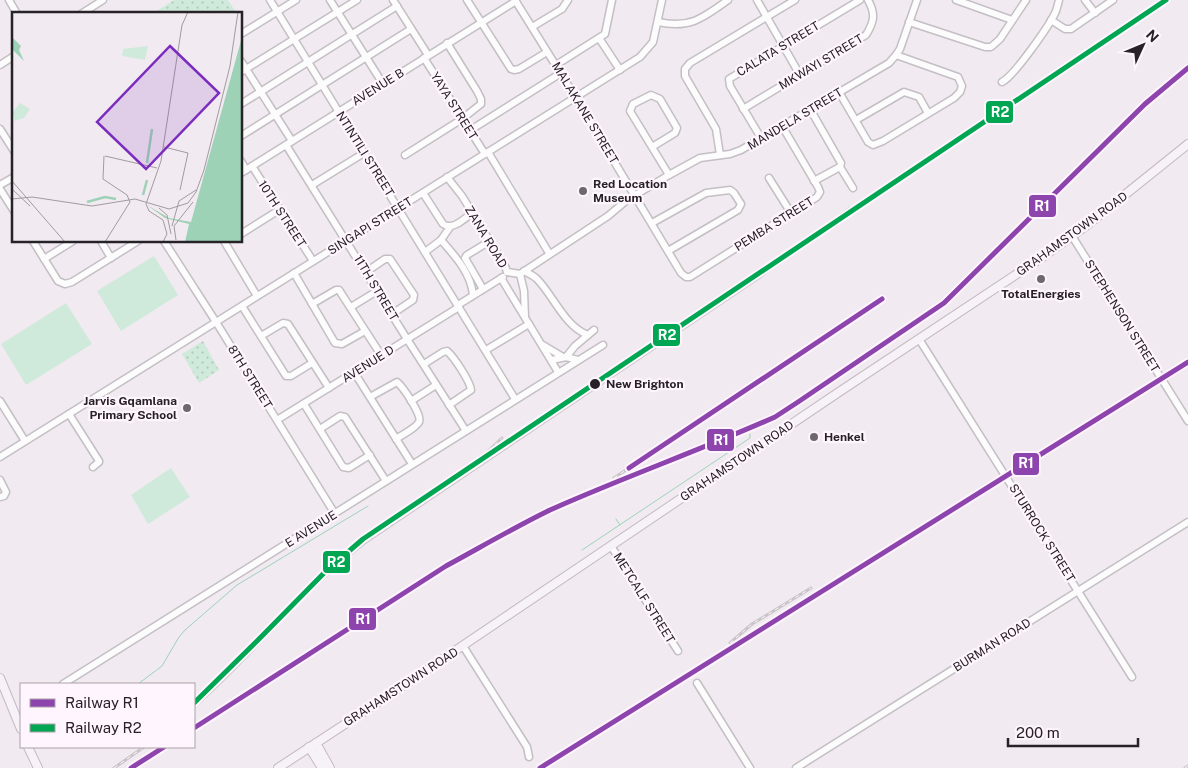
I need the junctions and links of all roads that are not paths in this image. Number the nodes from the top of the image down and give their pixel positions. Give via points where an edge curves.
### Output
1 (9, 0) edge
2 (270, 0) edge
3 (296, 0) edge
4 (330, 0) edge
5 (357, 0) edge
6 (467, 0) edge
7 (568, 0) edge
8 (612, 0) edge
9 (662, 0) edge
10 (728, 0) edge
11 (757, 0) edge
12 (795, 0) edge
13 (860, 0) edge
14 (868, 0) edge
15 (917, 0) edge
16 (956, 0) edge
17 (1026, 0) edge
18 (1059, 0) edge
19 (1085, 0) edge
20 (1113, 0) edge
21 (99, 1) edge
22 (515, 1) edge
23 (396, 2) edge
24 (277, 11) junction
25 (16, 12) edge
26 (84, 12) edge
27 (337, 12) junction
28 (1095, 13) junction
29 (767, 17) junction
30 (1012, 20) junction
31 (1051, 20) junction
32 (658, 22) junction
33 (909, 22) junction
34 (481, 23) junction
35 (532, 27) junction
36 (412, 29) junction
37 (242, 33) edge
38 (352, 35) junction
39 (599, 38) junction
40 (294, 39) junction
41 (447, 43) junction
42 (783, 45) junction
43 (547, 52) junction
44 (896, 55) junction
45 (12, 57) edge
46 (366, 57) junction
47 (426, 57) junction
48 (308, 62) junction
49 (0, 65) edge
50 (556, 65) junction
51 (244, 70) edge
52 (620, 70) junction
53 (561, 73) junction
54 (800, 75) junction
55 (1002, 82) dead end
56 (383, 84) junction
57 (323, 85) junction
58 (261, 91) junction
59 (839, 92) junction
60 (576, 98) junction
61 (242, 103) edge
62 (743, 109) junction
63 (810, 109) junction
64 (339, 112) junction
65 (275, 114) junction
66 (928, 114) junction
67 (462, 119) junction
68 (856, 120) junction
69 (782, 126) junction
70 (0, 129) edge
71 (469, 131) junction
72 (242, 135) edge
73 (761, 138) junction
74 (289, 143) junction
75 (1188, 144) edge
76 (652, 147) junction
77 (12, 148) edge
78 (364, 153) junction
79 (486, 153) junction
80 (720, 154) junction
81 (405, 155) dead end
82 (840, 167) junction
83 (247, 170) edge
84 (668, 175) junction
85 (12, 178) edge
86 (447, 178) junction
87 (769, 178) dead end
88 (814, 181) junction
89 (312, 185) junction
90 (0, 187) edge
91 (853, 188) dead end
92 (423, 193) junction
93 (635, 196) junction
94 (12, 208) edge
95 (398, 208) junction
96 (279, 210) junction
97 (791, 213) junction
98 (472, 214) junction
99 (652, 224) junction
100 (450, 227) junction
101 (242, 233) edge
102 (1072, 236) junction
103 (347, 240) junction
104 (441, 240) junction
105 (490, 241) junction
106 (34, 242) edge
107 (71, 242) edge
108 (102, 242) edge
109 (136, 242) edge
110 (165, 242) edge
111 (227, 242) edge
112 (425, 252) junction
113 (668, 252) junction
114 (549, 253) junction
115 (111, 258) junction
116 (44, 259) junction
117 (313, 261) junction
118 (366, 272) junction
119 (507, 272) junction
120 (522, 272) junction
121 (294, 273) junction
122 (686, 277) joint
123 (501, 278) junction
124 (471, 283) junction
125 (481, 286) junction
126 (377, 291) junction
127 (473, 295) junction
128 (257, 296) junction
129 (312, 304) junction
130 (242, 306) junction
131 (458, 306) junction
132 (352, 308) junction
133 (392, 314) junction
134 (525, 317) junction
135 (216, 322) junction
136 (529, 324) junction
137 (365, 331) junction
138 (261, 336) junction
139 (920, 339) junction
140 (407, 340) junction
141 (542, 345) junction
142 (603, 345) dead end
143 (486, 350) junction
144 (381, 356) junction
145 (565, 357) junction
146 (552, 360) junction
147 (578, 360) junction
148 (312, 363) junction
149 (424, 364) junction
150 (354, 372) junction
151 (558, 372) junction
152 (436, 385) junction
153 (328, 388) junction
154 (370, 397) junction
155 (515, 399) junction
156 (0, 401) edge
157 (410, 401) junction
158 (304, 404) junction
159 (449, 405) junction
160 (69, 414) junction
161 (277, 420) junction
162 (1188, 420) edge
163 (320, 429) junction
164 (466, 430) junction
165 (396, 439) junction
166 (25, 441) junction
167 (370, 455) junction
168 (0, 457) edge
169 (412, 464) junction
170 (93, 467) dead end
171 (0, 480) edge
172 (386, 481) junction
173 (0, 497) edge
174 (334, 514) junction
175 (1188, 522) edge
176 (611, 546) junction
177 (1078, 591) junction
178 (463, 646) junction
179 (678, 651) dead end
180 (1132, 677) dead end
181 (0, 678) edge
182 (65, 683) edge
183 (697, 683) dead end
184 (18, 711) edge
185 (312, 745) junction
186 (28, 748) edge
187 (529, 757) dead end
188 (38, 768) edge
189 (278, 768) edge
190 (322, 768) edge
191 (330, 768) edge
192 (750, 768) edge
193 (796, 768) edge

1 - 25 street
2 - 24 street, NTINTILI STREET
3 - 24 street
4 - 27 street
5 - 27 street
6 - 34 street
7 - 35 street via 562,8
8 - 39 street via 606,31
9 - 32 street, SINGAPI STREET
10 - 32 street via 688,24
11 - 29 street
12 - 29 street
13 - 42 street, CALATA STREET
14 - 54 street, MKWAYI STREET via 874,15 866,35
15 - 33 street
16 - 30 street
17 - 30 street
18 - 31 street
19 - 28 street
20 - 28 street
21 - 26 street
22 - 34 street, AVENUE B
22 - 35 street, MALAKANE STREET
23 - 36 street, YAYA STREET
23 - 38 street
24 - 37 street
24 - 40 street, NTINTILI STREET
27 - 38 street
27 - 40 street
28 - 31 street via 1068,29
29 - 42 street
29 - 80 street via 690,63 685,70 685,76 716,129
30 - 33 street via 996,44 988,47
31 - 55 street via 1015,72
32 - 52 street, SINGAPI STREET via 650,47
33 - 44 street
34 - 41 street, AVENUE B
34 - 43 street via 513,70
35 - 43 street, MALAKANE STREET
36 - 46 street
36 - 47 street, YAYA STREET
38 - 46 street
38 - 48 street
39 - 50 street
39 - 52 street
40 - 48 street, NTINTILI STREET
40 - 51 street
41 - 47 street, AVENUE B
41 - 67 street via 481,98 479,106
42 - 54 street
42 - 62 street, CALATA STREET via 730,79 730,86
43 - 50 street, MALAKANE STREET
44 - 59 street, MANDELA STREET via 889,63
44 - 66 street via 951,74 962,82 960,92 954,98
45 - 49 street
46 - 56 street
46 - 57 street
47 - 56 street, AVENUE B
47 - 67 street, YAYA STREET
48 - 57 street, NTINTILI STREET
48 - 58 street
50 - 53 street, MALAKANE STREET
51 - 58 street, 11TH STREET
52 - 60 street, SINGAPI STREET
53 - 60 street, MALAKANE STREET
53 - 71 street
54 - 62 street, MKWAYI STREET
56 - 64 street, AVENUE B
57 - 64 street, NTINTILI STREET
57 - 65 street
58 - 61 street
58 - 65 street, 11TH STREET
59 - 63 street, MANDELA STREET
59 - 68 street
60 - 79 street, SINGAPI STREET
60 - 93 street, MALAKANE STREET
62 - 73 street, CALATA STREET
63 - 69 street, MANDELA STREET
63 - 82 street via 841,163
64 - 74 street, AVENUE B
64 - 78 street, NTINTILI STREET
65 - 72 street
65 - 74 street, 11TH STREET
66 - 68 street via 918,97 904,92
66 - 68 street via 873,145
67 - 71 street, YAYA STREET
67 - 81 street
69 - 73 street, MANDELA STREET
69 - 88 street, PEMBA STREET
70 - 77 street
71 - 79 street, YAYA STREET
73 - 80 street, MANDELA STREET via 736,153
74 - 83 street, AVENUE B
74 - 89 street, 11TH STREET
75 - 102 main road, GRAHAMSTOWN ROAD
76 - 76 street via 675,133 677,128 660,99 651,95 633,104 630,110
76 - 84 street
78 - 89 street
78 - 95 street, NTINTILI STREET
79 - 86 street, SINGAPI STREET
79 - 114 street, YAYA STREET
80 - 84 street, MANDELA STREET via 696,160
82 - 88 street
82 - 91 street
83 - 96 street, 10TH STREET
84 - 93 street, MANDELA STREET
85 - 90 street
86 - 92 street, SINGAPI STREET
86 - 98 street, ZANA ROAD
87 - 97 street
88 - 97 street, PEMBA STREET via 819,190 818,197
89 - 103 street, 11TH STREET
90 - 94 street
92 - 95 street, SINGAPI STREET
92 - 100 street via 443,224
93 - 99 street, MALAKANE STREET
93 - 114 street, MANDELA STREET
95 - 103 street, SINGAPI STREET
95 - 112 street, NTINTILI STREET
96 - 101 street
96 - 117 street, 10TH STREET
97 - 122 street, PEMBA STREET
98 - 100 street
98 - 105 street, ZANA ROAD
99 - 113 street, MALAKANE STREET
99 - 113 street via 709,192 730,190 738,198 741,204 738,210
100 - 104 street
102 - 139 main road, GRAHAMSTOWN ROAD
102 - 162 street, STEPHENSON STREET
103 - 117 street, SINGAPI STREET
103 - 118 street, 11TH STREET
104 - 112 street
104 - 124 street
105 - 119 street, ZANA ROAD
105 - 125 street via 465,258
106 - 116 street
107 - 116 street
108 - 115 street
109 - 115 street
110 - 135 street, 8TH STREET
111 - 128 street
112 - 131 street, NTINTILI STREET
113 - 122 street, MALAKANE STREET
114 - 120 street, MANDELA STREET
115 - 116 street via 72,282 63,284
117 - 121 street, SINGAPI STREET
118 - 126 street, 11TH STREET
118 - 133 street via 390,259 414,295 413,300
119 - 120 street
119 - 123 street, ZANA ROAD
120 - 134 street
120 - 145 street via 538,280 579,330 591,333
121 - 128 street, SINGAPI STREET
121 - 129 street
123 - 125 street, ZANA ROAD
123 - 134 street
124 - 125 street
124 - 127 street
125 - 127 street, ZANA ROAD
126 - 132 street
126 - 133 street, 11TH STREET
127 - 131 street, ZANA ROAD
128 - 130 street, SINGAPI STREET
129 - 132 street via 338,290
129 - 137 street via 337,344
130 - 135 street, SINGAPI STREET
130 - 138 street
131 - 140 street, AVENUE D
131 - 143 street, NTINTILI STREET
132 - 137 street
133 - 140 street, 11TH STREET
134 - 136 street
135 - 160 street, SINGAPI STREET
135 - 161 street, 8TH STREET
136 - 141 street
136 - 143 street
137 - 144 street
138 - 148 street via 287,323
138 - 148 street via 288,377
139 - 176 main road, GRAHAMSTOWN ROAD
139 - 177 street, STURROCK STREET
140 - 144 street, AVENUE D
140 - 149 street, 11TH STREET
141 - 145 street
141 - 146 street
142 - 147 street, E AVENUE
143 - 155 street, NTINTILI STREET
144 - 150 street, AVENUE D
145 - 146 street
145 - 147 street
146 - 151 street
147 - 151 street, E AVENUE
148 - 153 street
149 - 152 street, 11TH STREET
149 - 159 street via 447,351 471,387
150 - 153 street, AVENUE D
150 - 154 street
151 - 155 street, E AVENUE
152 - 157 street
152 - 159 street, 11TH STREET
153 - 158 street, AVENUE D
154 - 157 street via 397,382
154 - 165 street
155 - 164 street, E AVENUE
156 - 166 street
157 - 165 street via 420,421
158 - 161 street, AVENUE D
158 - 163 street
159 - 164 street, 11TH STREET
160 - 166 street, SINGAPI STREET
160 - 170 street via 99,461
161 - 174 street, 8TH STREET
163 - 167 street via 344,416
163 - 167 street via 344,467 349,468
164 - 169 street, E AVENUE
165 - 169 street
166 - 168 street, SINGAPI STREET
167 - 172 street
169 - 172 street, E AVENUE
171 - 173 street via 6,492
172 - 174 street, E AVENUE
174 - 182 street, E AVENUE
175 - 177 street, BURMAN ROAD
176 - 178 main road, GRAHAMSTOWN ROAD
176 - 179 street, METCALF STREET
177 - 180 street, STURROCK STREET
177 - 193 street, BURMAN ROAD
178 - 185 main road, GRAHAMSTOWN ROAD
178 - 187 street via 527,747
181 - 184 main road
183 - 192 street
185 - 189 main road, GRAHAMSTOWN ROAD
185 - 190 main road
185 - 191 main road
186 - 188 main road

